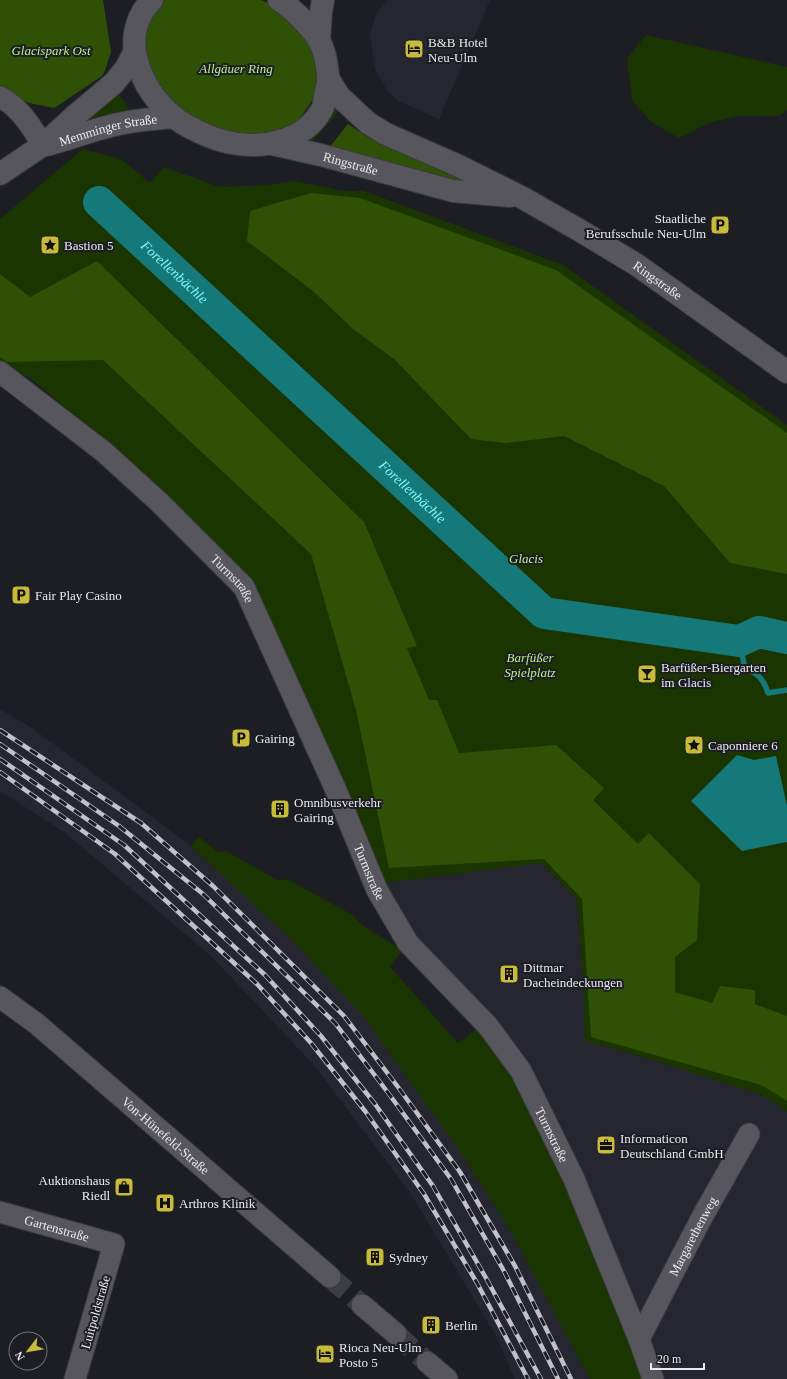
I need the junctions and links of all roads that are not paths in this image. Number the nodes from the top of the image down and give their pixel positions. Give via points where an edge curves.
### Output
1 (132, 0) edge
2 (152, 0) edge
3 (279, 0) edge
4 (323, 0) edge
5 (138, 22) junction
6 (319, 40) junction
7 (134, 54) junction
8 (328, 78) junction
9 (0, 97) edge
10 (174, 117) junction
11 (272, 144) junction
12 (43, 145) junction
13 (0, 174) edge
14 (523, 198) junction
15 (0, 372) edge
16 (787, 372) edge
17 (0, 997) edge
18 (749, 1134) dead end
19 (0, 1212) edge
20 (114, 1244) joint
21 (330, 1276) tunnel mouth
22 (362, 1305) tunnel mouth
23 (396, 1334) tunnel mouth
24 (639, 1339) junction
25 (428, 1362) tunnel mouth
26 (75, 1379) edge
27 (447, 1379) edge
28 (653, 1379) edge

1 - 5 main road
2 - 5 main road
3 - 6 main road via 297,14
4 - 6 main road
5 - 7 main road
6 - 8 main road
7 - 10 main road via 142,76 156,99
7 - 12 main road, Memminger Straße via 114,83
8 - 11 main road via 322,110 309,126 291,137
8 - 14 main road, Ringstraße via 339,96 368,123 386,134
9 - 12 street via 7,100 29,124
10 - 11 main road via 203,134 227,142
10 - 12 main road, Memminger Straße via 140,120
11 - 14 main road, Ringstraße via 453,191
12 - 13 main road, Memminger Straße
14 - 16 main road, Ringstraße via 637,265
15 - 24 street, Turmstraße via 104,452 159,502 244,587 335,788 377,890 408,943 488,1026 521,1071 574,1179
17 - 21 street, Von-Hünefeld-Straße via 37,1024
18 - 24 street, Margarethenweg via 701,1219
19 - 20 street, Gartenstraße
20 - 26 street, Luitpoldstraße
22 - 23 street
24 - 28 street, Turmstraße
25 - 27 street

